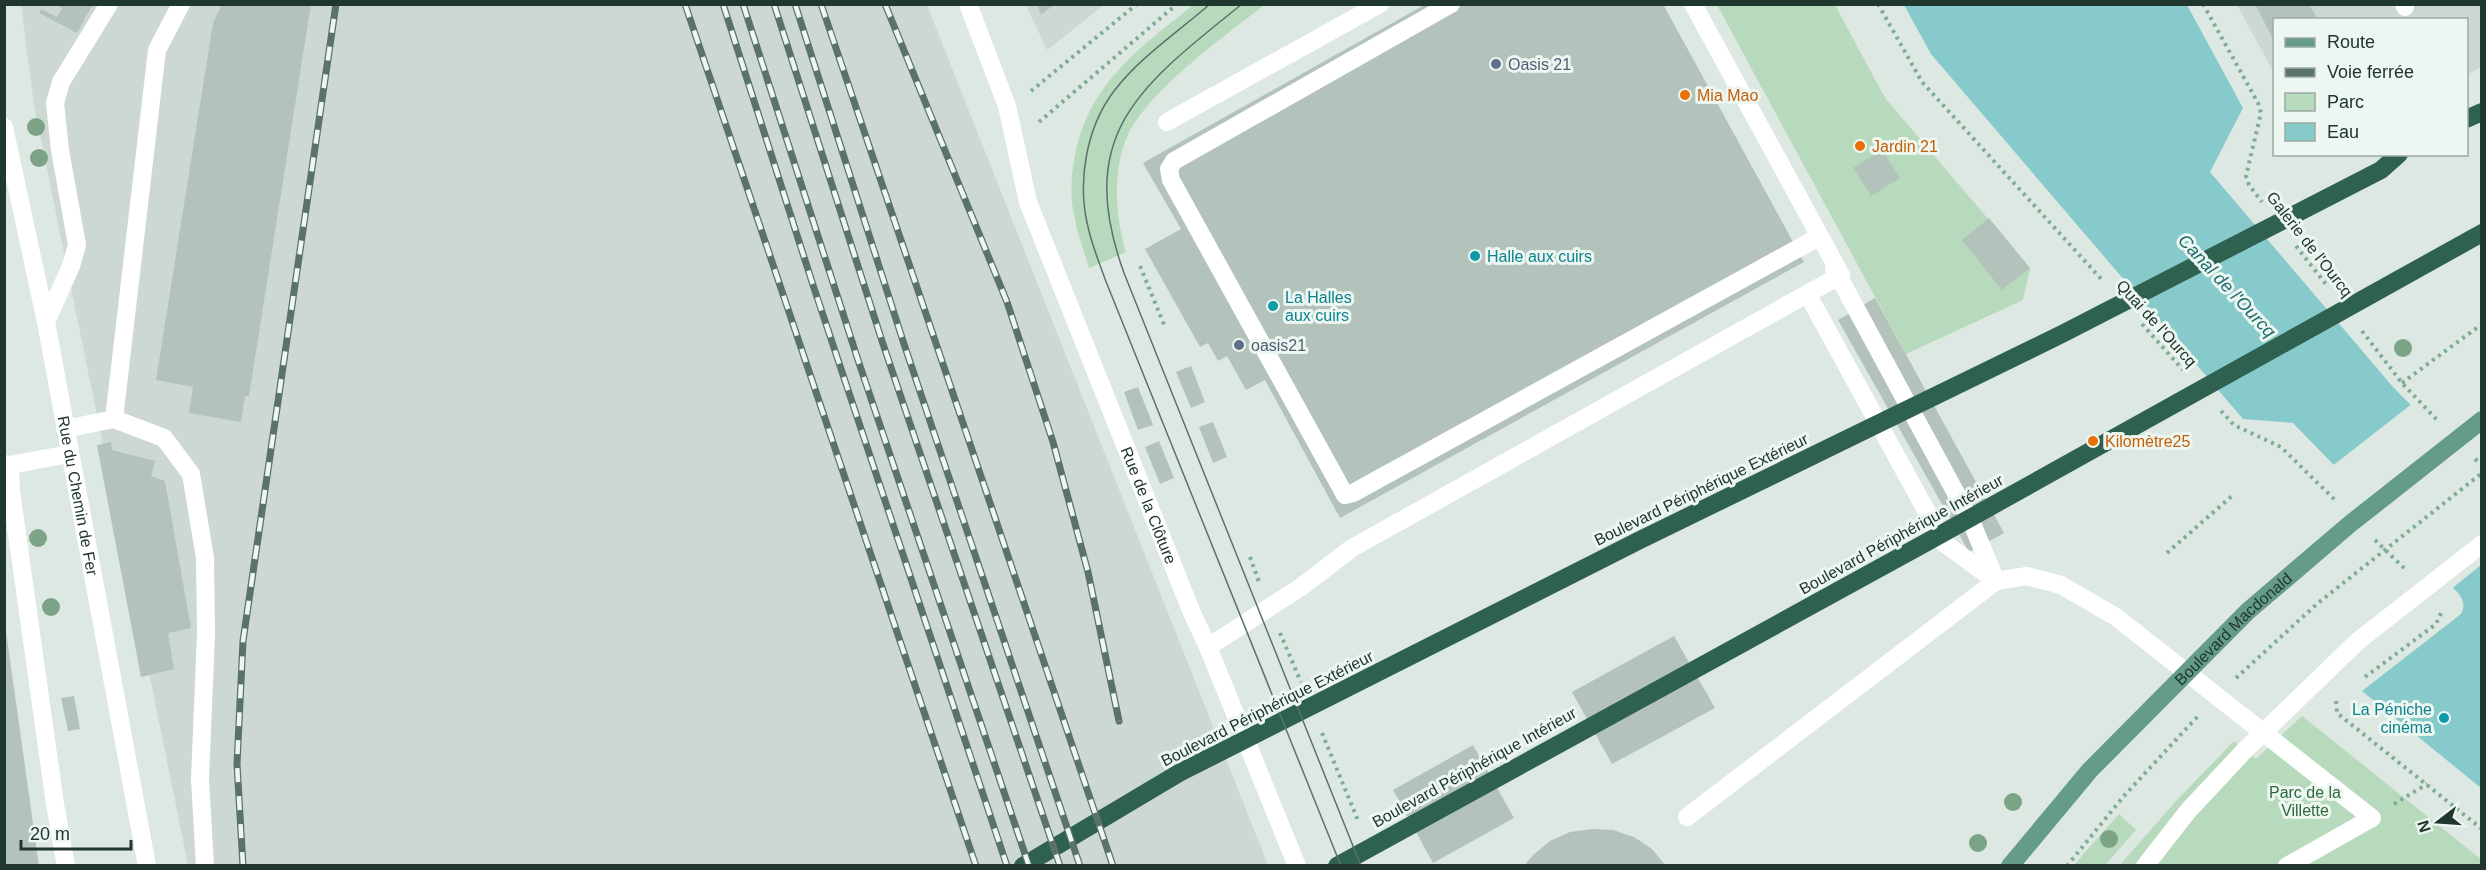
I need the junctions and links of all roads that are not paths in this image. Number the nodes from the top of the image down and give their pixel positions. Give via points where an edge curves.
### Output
1 (109, 4) edge
2 (181, 4) edge
3 (968, 4) edge
4 (1380, 4) edge
5 (1451, 4) edge
6 (1687, 4) edge
7 (1693, 4) edge
8 (1167, 122) dead end
9 (4, 127) edge
10 (2397, 156) edge
11 (2481, 233) edge
12 (1817, 238) junction
13 (1808, 295) junction
14 (46, 322) junction
15 (114, 419) junction
16 (2481, 420) edge
17 (64, 429) junction
18 (69, 454) junction
19 (7, 465) edge
20 (2481, 544) edge
21 (1996, 581) junction
22 (1208, 647) junction
23 (1687, 818) dead end
24 (66, 866) edge
25 (147, 866) edge
26 (205, 866) edge
27 (1023, 866) edge
28 (1297, 866) edge
29 (1336, 866) edge
30 (2010, 866) edge
31 (2145, 866) edge
32 (2287, 866) edge

1 - 14 street via 61,82 55,103 77,245
2 - 15 street via 157,50
3 - 22 street, Rue de la Clôture via 1007,106 1028,202
4 - 8 street
5 - 12 street via 1174,161 1169,169 1171,180 1345,495
6 - 12 street
7 - 13 street via 1842,273
9 - 14 street, Rue du Chemin de Fer
10 - 27 highway, Boulevard Périphérique Extérieur via 2381,170 2061,334 1640,540 1179,773
11 - 29 highway, Boulevard Périphérique Intérieur via 1927,543
12 - 21 street via 1971,521
13 - 21 street via 1944,543
13 - 22 street via 1352,548 1301,587
14 - 17 street, Rue du Chemin de Fer
15 - 17 street
15 - 26 street via 164,438 191,474 206,558 200,779
16 - 30 main road, Boulevard Macdonald via 2248,611 2090,770
17 - 18 street, Rue du Chemin de Fer
18 - 19 street
18 - 25 street, Rue du Chemin de Fer
19 - 24 street
20 - 31 street via 2358,641 2245,750
21 - 23 street
21 - 32 street via 2027,576 2061,585 2116,617 2372,818
22 - 28 street, Rue de la Clôture

